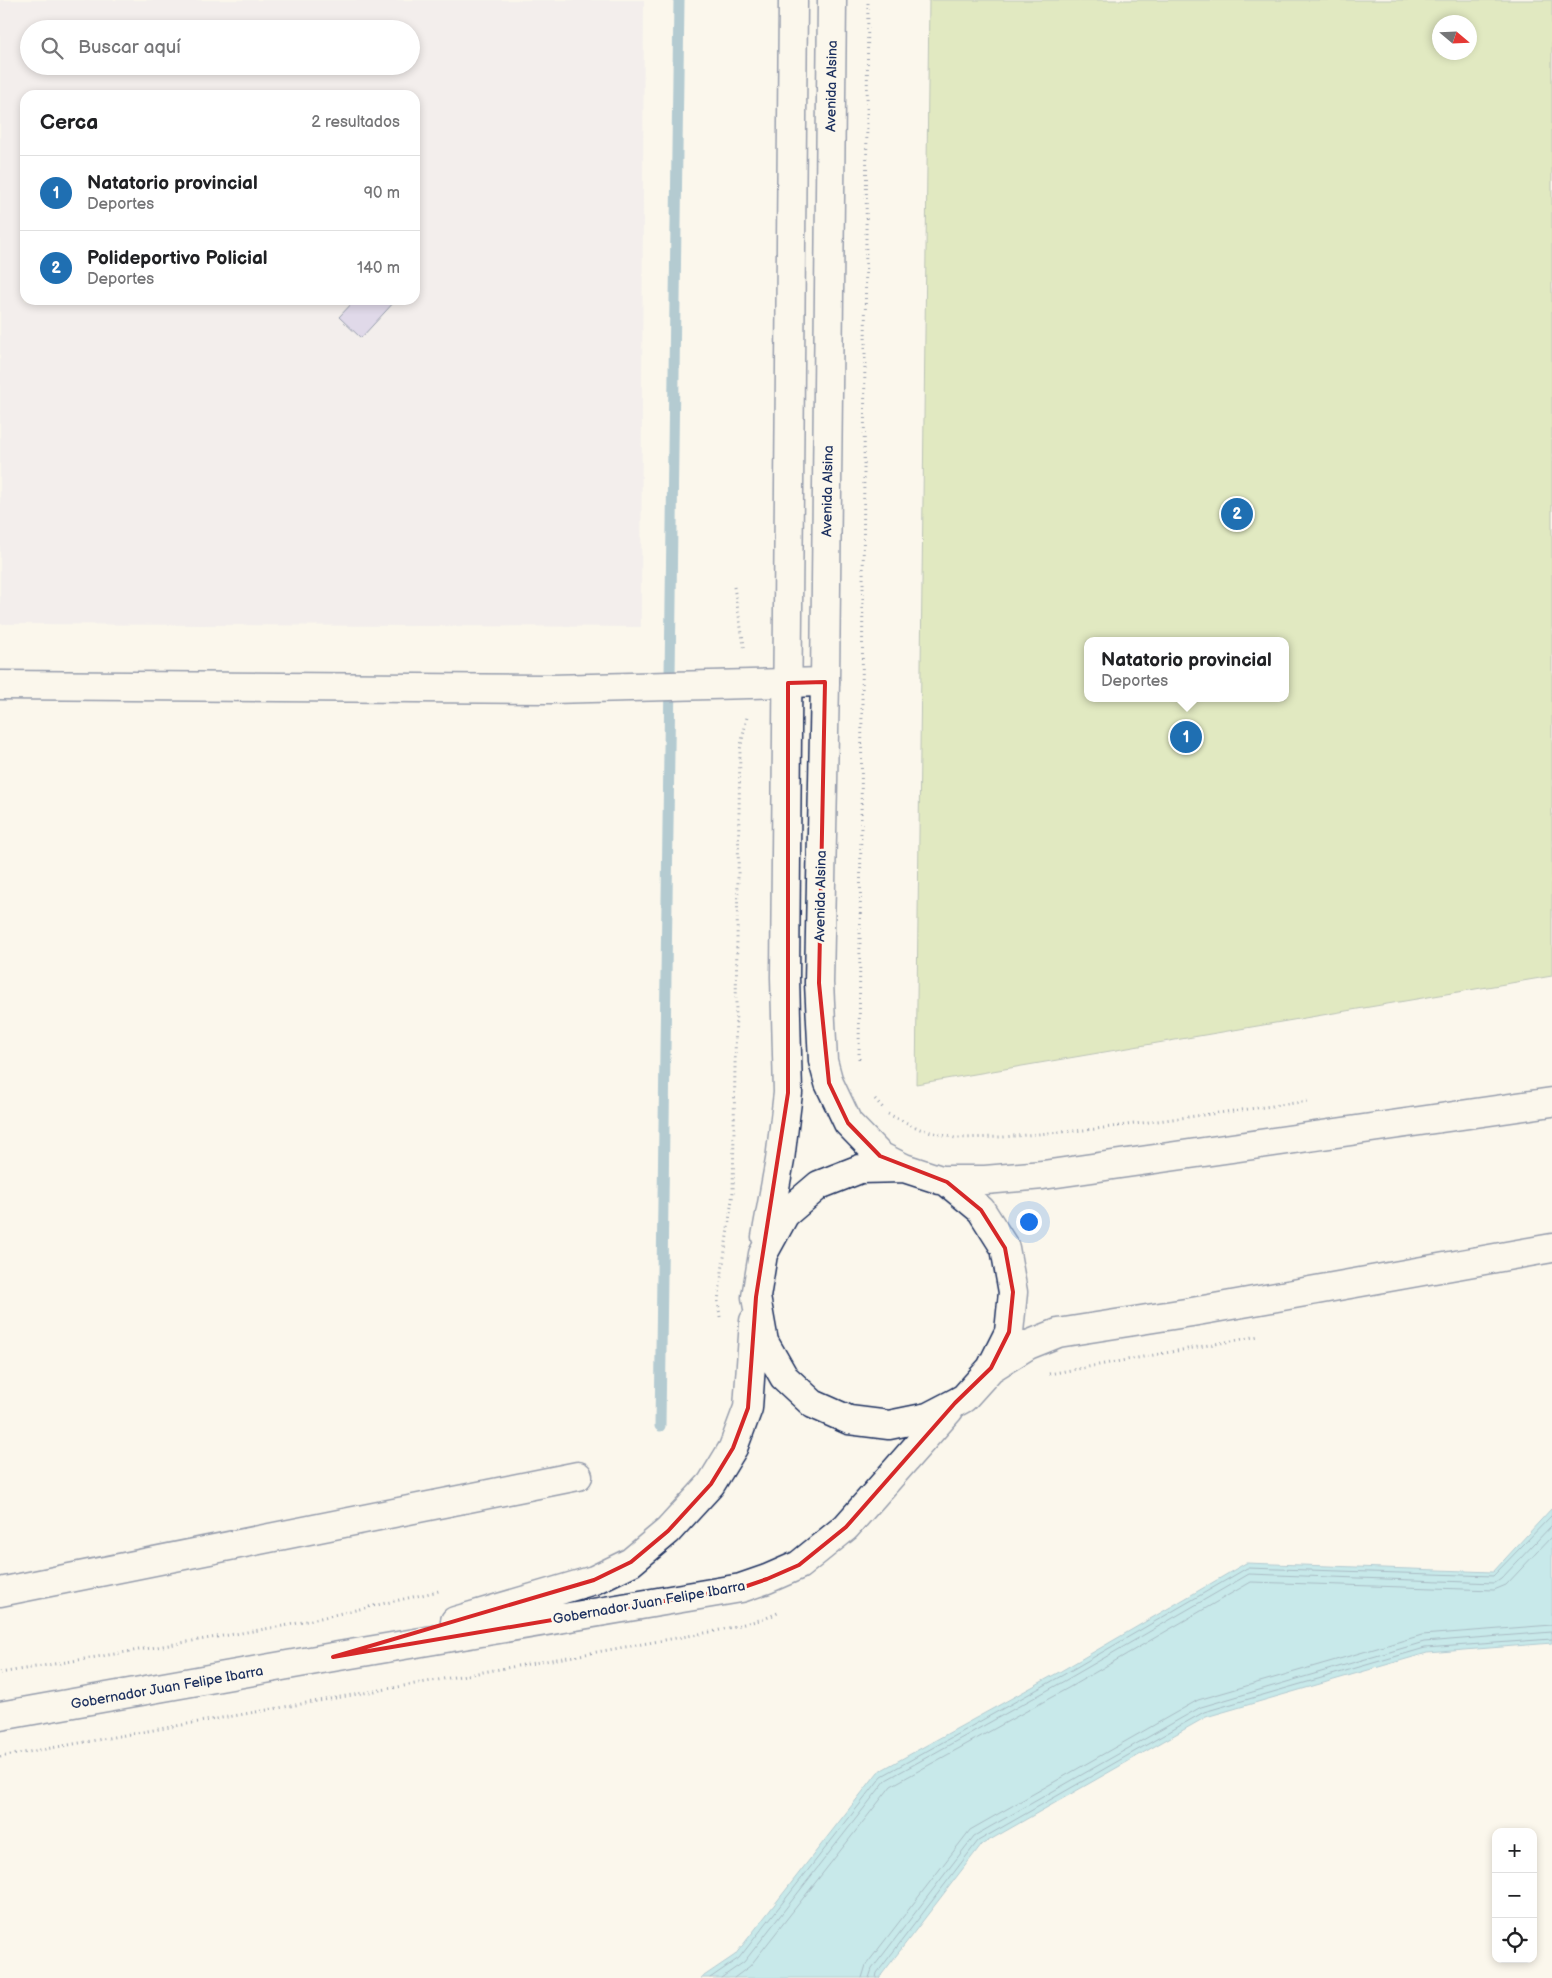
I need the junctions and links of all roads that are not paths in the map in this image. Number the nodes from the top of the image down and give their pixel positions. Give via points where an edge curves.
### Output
1 (793, 0) edge
2 (832, 0) edge
3 (825, 682) junction
4 (788, 683) junction
5 (0, 685) edge
6 (1552, 1102) edge
7 (904, 1168) junction
8 (940, 1180) junction
9 (1552, 1248) edge
10 (763, 1254) junction
11 (756, 1298) junction
12 (991, 1368) junction
13 (955, 1403) junction
14 (578, 1476) dead end
15 (0, 1592) edge
16 (333, 1657) junction
17 (0, 1716) edge

1 - 4 main road
2 - 3 main road, Avenida Alsina
3 - 4 main road
3 - 7 main road, Avenida Alsina via 818,983 823,1061 829,1083 848,1123 880,1156
4 - 5 main road via 541,689
4 - 10 main road via 785,978 788,1093
6 - 8 main road via 1043,1175
7 - 8 main road
7 - 10 main road via 860,1169 819,1185 785,1214
8 - 12 main road via 947,1182 981,1210 1005,1248 1014,1292 1008,1332
9 - 12 main road via 1058,1333
10 - 11 main road
11 - 13 main road via 764,1342 784,1376 813,1404 849,1420 890,1425 928,1417
11 - 16 main road, Gobernador Juan Felipe Ibarra via 748,1408 733,1448 711,1484 668,1532 631,1562 594,1580
12 - 13 main road via 964,1398
13 - 16 main road, Gobernador Juan Felipe Ibarra via 846,1527 799,1565 767,1579 741,1588
14 - 15 main road
16 - 17 main road, Gobernador Juan Felipe Ibarra

